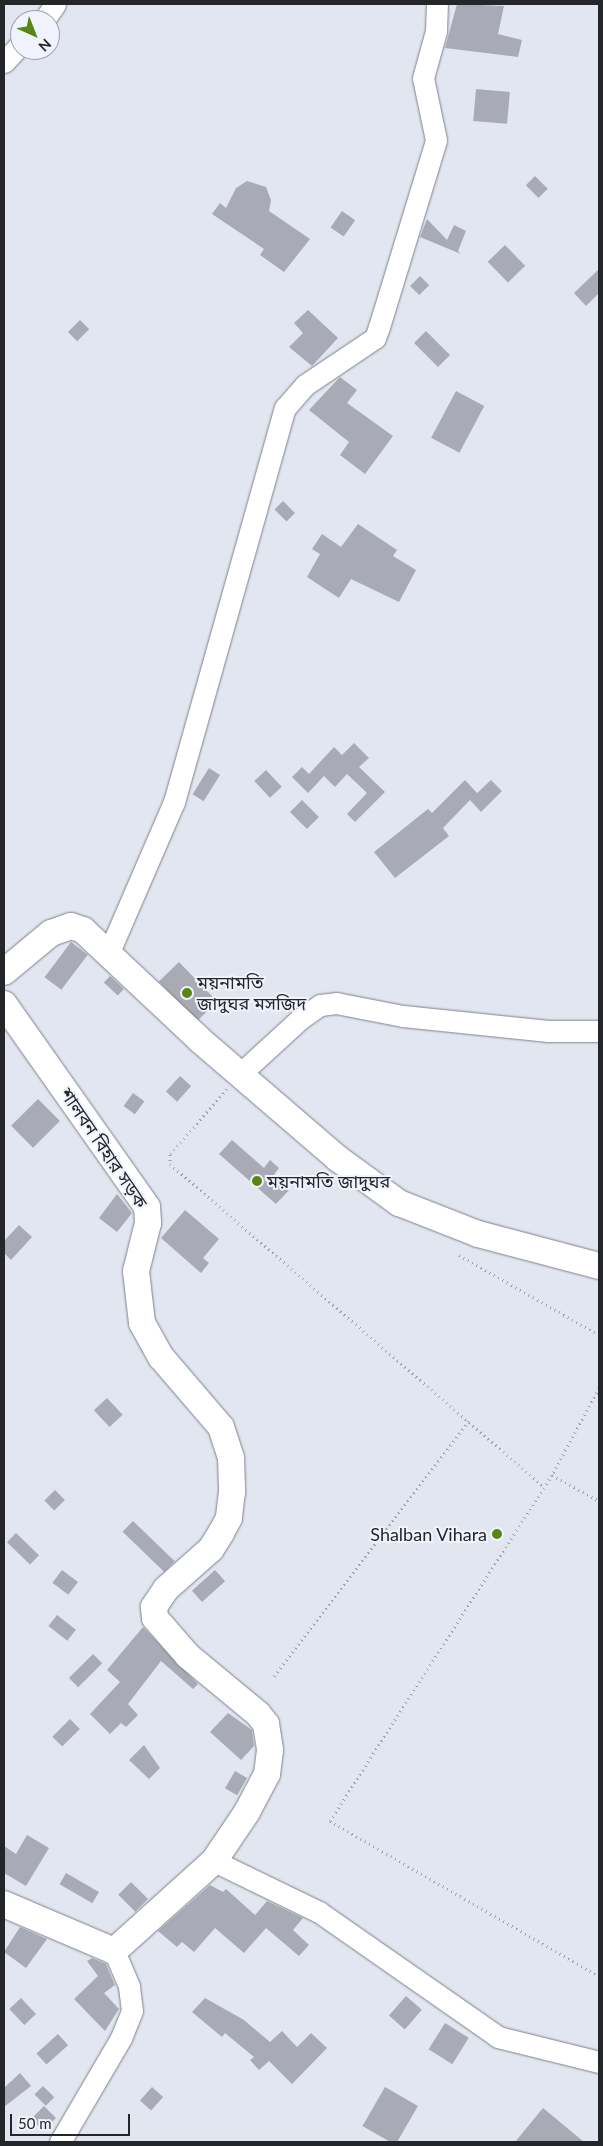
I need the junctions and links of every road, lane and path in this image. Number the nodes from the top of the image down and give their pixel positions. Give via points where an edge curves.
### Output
1 (437, 4) edge
2 (109, 952) junction
3 (4, 972) edge
4 (4, 1004) edge
5 (599, 1031) edge
6 (240, 1074) junction
7 (459, 1255) dead end
8 (599, 1266) edge
9 (599, 1335) edge
10 (599, 1388) edge
11 (468, 1421) junction
12 (552, 1475) junction
13 (543, 1486) junction
14 (599, 1501) edge
15 (274, 1676) dead end
16 (214, 1861) junction
17 (4, 1904) edge
18 (114, 1951) junction
19 (599, 1976) edge
20 (599, 2062) edge
21 (60, 2142) edge

1 - 2 street via 423,78 436,140 379,327 375,338 305,385 285,408 174,802
2 - 3 main road via 83,930 60,928
2 - 6 main road
4 - 16 main road, শালবন বিহার সড়ক via 147,1207 148,1223 136,1270 142,1323 161,1357 221,1427 231,1458 229,1518 211,1549 166,1589 154,1607 158,1625 258,1714 268,1732 266,1774
5 - 6 street via 548,1031 403,1016 336,1003 320,1005 300,1019
6 - 8 main road via 337,1158 399,1203 478,1234
6 - 11 path via 170,1154 170,1164
7 - 9 path
10 - 12 path
11 - 13 path
11 - 15 path
12 - 13 path
12 - 14 path
13 - 19 path via 330,1821
16 - 18 main road, শালবন বিহার সড়ক
16 - 20 street via 319,1912 498,2037
17 - 18 main road
18 - 21 street via 129,1986 132,2011

